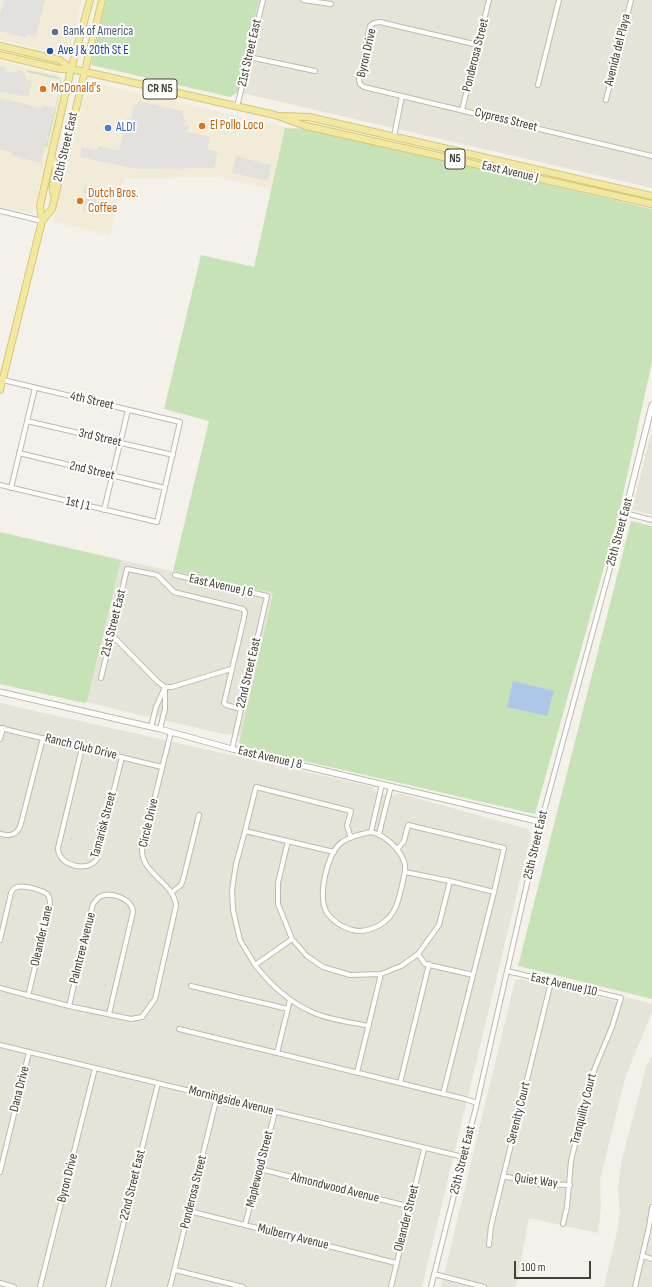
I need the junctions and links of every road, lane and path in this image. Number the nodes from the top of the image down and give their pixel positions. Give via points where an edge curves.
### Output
1 (90, 0) edge
2 (102, 0) edge
3 (263, 0) edge
4 (303, 0) edge
5 (489, 0) edge
6 (559, 0) edge
7 (630, 0) edge
8 (331, 4) dead end
9 (478, 44) junction
10 (0, 47) edge
11 (0, 55) edge
12 (249, 57) junction
13 (71, 69) junction
14 (315, 71) dead end
15 (84, 72) junction
16 (360, 84) joint
17 (538, 85) dead end
18 (402, 96) junction
19 (606, 100) dead end
20 (237, 106) junction
21 (462, 110) junction
22 (275, 115) junction
23 (394, 136) junction
24 (652, 156) edge
25 (51, 158) junction
26 (652, 196) edge
27 (55, 197) junction
28 (652, 204) edge
29 (0, 211) edge
30 (42, 221) junction
31 (2, 371) edge
32 (3, 380) junction
33 (35, 388) junction
34 (0, 390) edge
35 (652, 405) edge
36 (128, 410) junction
37 (27, 421) junction
38 (120, 443) junction
39 (19, 453) junction
40 (172, 455) junction
41 (112, 475) junction
42 (0, 485) edge
43 (11, 488) junction
44 (165, 488) junction
45 (104, 510) junction
46 (625, 513) junction
47 (652, 520) edge
48 (174, 575) dead end
49 (267, 596) joint
50 (110, 634) junction
51 (231, 669) junction
52 (101, 678) dead end
53 (166, 687) junction
54 (0, 692) edge
55 (241, 709) junction
56 (151, 727) junction
57 (1, 728) edge
58 (160, 729) junction
59 (171, 732) junction
60 (43, 738) junction
61 (0, 739) edge
62 (82, 748) junction
63 (232, 749) junction
64 (122, 757) junction
65 (162, 767) junction
66 (382, 784) junction
67 (391, 786) junction
68 (199, 815) dead end
69 (541, 822) junction
70 (244, 832) junction
71 (371, 832) junction
72 (0, 834) edge
73 (379, 834) junction
74 (351, 838) junction
75 (288, 841) junction
76 (397, 850) junction
77 (334, 852) junction
78 (405, 872) junction
79 (450, 881) junction
80 (172, 892) junction
81 (494, 892) junction
82 (0, 940) edge
83 (292, 940) junction
84 (418, 954) junction
85 (429, 964) junction
86 (255, 965) junction
87 (507, 971) junction
88 (381, 974) junction
89 (473, 975) junction
90 (551, 982) junction
91 (191, 986) dead end
92 (0, 988) edge
93 (28, 996) junction
94 (621, 998) joint
95 (290, 1000) junction
96 (69, 1006) junction
97 (288, 1009) junction
98 (109, 1014) junction
99 (369, 1026) junction
100 (179, 1029) dead end
101 (0, 1045) edge
102 (29, 1052) junction
103 (277, 1053) junction
104 (95, 1068) junction
105 (357, 1073) junction
106 (400, 1083) junction
107 (158, 1084) junction
108 (443, 1094) junction
109 (217, 1097) junction
110 (477, 1103) junction
111 (275, 1112) junction
112 (424, 1149) junction
113 (463, 1157) junction
114 (260, 1169) junction
115 (0, 1172) edge
116 (503, 1176) junction
117 (570, 1186) junction
118 (411, 1207) junction
119 (652, 1207) edge
120 (189, 1211) junction
121 (563, 1224) dead end
122 (245, 1225) junction
123 (489, 1245) dead end
124 (643, 1256) junction
125 (652, 1258) edge
126 (396, 1263) junction
127 (175, 1270) junction
128 (434, 1274) junction
129 (0, 1283) edge
130 (236, 1286) edge
131 (478, 1286) edge
132 (14, 1287) edge
133 (40, 1287) edge
134 (108, 1287) edge
135 (170, 1287) edge
136 (243, 1287) edge
137 (391, 1287) edge
138 (431, 1287) edge
139 (484, 1287) edge
140 (635, 1287) edge

1 - 13 main road, 20th Street East
2 - 15 main road, 20th Street East
3 - 12 street, 21st Street East
4 - 8 street
5 - 9 street, Ponderosa Street
6 - 17 street
7 - 19 street, Avenida del Playa
9 - 16 street, Byron Drive via 380,22 374,23 370,26
9 - 21 street, Ponderosa Street
10 - 13 main road, East Avenue J / CR N5 via 60,60
11 - 13 main road, East Avenue J / CR N5 via 60,69
12 - 14 street
12 - 20 street, 21st Street East
13 - 15 main road, East Avenue J / CR N5
13 - 25 main road, 20th Street East
15 - 20 main road, East Avenue J / CR N5
15 - 27 main road, 20th Street East
16 - 18 street, Cypress Street
18 - 21 street, Cypress Street
18 - 23 street
20 - 22 main road, East Avenue J / CR N5
21 - 24 street, Cypress Street
22 - 23 main road, East Avenue J / CR N5 via 309,117
22 - 28 main road, East Avenue J / N5 via 306,126
23 - 26 main road, East Avenue J / CR N5
25 - 27 main road via 56,165 52,189
25 - 30 main road, 20th Street East via 40,206
27 - 30 main road, 20th Street East via 52,209
29 - 30 street
30 - 31 main road, 20th Street East
31 - 32 main road, 20th Street East
32 - 33 street, 4th Street
32 - 34 main road, 20th Street East
33 - 36 street, 4th Street
33 - 37 street
35 - 46 street, 25th Street East
36 - 38 street
36 - 40 street, 4th Street via 180,422
37 - 38 street, 3rd Street
37 - 39 street
38 - 40 street, 3rd Street
38 - 41 street
39 - 41 street, 2nd Street
39 - 43 street
40 - 44 street
41 - 44 street, 2nd Street
41 - 45 street
42 - 43 street, 1st J 1
43 - 45 street, 1st J 1
44 - 45 street, 1st J 1 via 157,522
46 - 47 street
46 - 69 street, 25th Street East
48 - 49 street, East Avenue J 6
49 - 55 street, 22nd Street East
50 - 51 street, 21st Street East via 127,569 157,575 174,592 243,609 244,618
50 - 52 street, 21st Street East
50 - 53 street
51 - 53 street
51 - 55 street via 224,703
53 - 56 street
53 - 58 street via 165,709
54 - 56 street, East Avenue J 8
55 - 63 street, 22nd Street East
56 - 58 street, East Avenue J 8
57 - 60 street, Ranch Club Drive
57 - 61 street
58 - 59 street, East Avenue J 8
59 - 63 street, East Avenue J 8
59 - 65 street, Circle Drive
60 - 62 street, Ranch Club Drive
60 - 72 street via 20,828 12,835
62 - 64 street, Ranch Club Drive
62 - 64 street, Tamarisk Street via 58,848 61,859 72,864 88,866 97,859
63 - 66 street, East Avenue J 8
64 - 65 street, Ranch Club Drive
65 - 80 street, Circle Drive via 142,852 146,865
66 - 67 street, East Avenue J 8
66 - 71 street
67 - 69 street, East Avenue J 8
67 - 73 street
68 - 80 street via 183,880
69 - 87 street, 25th Street East
70 - 74 street via 256,787 351,811 347,826
70 - 75 street
70 - 86 street via 232,890 233,910 240,940
71 - 73 street
71 - 74 street
73 - 76 street
74 - 77 street via 341,843
75 - 77 street
75 - 83 street via 278,883 278,904
76 - 78 street
76 - 81 street via 404,841 408,825 504,848
77 - 78 street via 322,891 323,903 328,913 345,928 357,931 373,929 388,919 396,907
78 - 79 street
79 - 81 street
79 - 84 street via 439,925
80 - 98 street via 176,902 176,913 155,999 142,1017 131,1019
81 - 89 street
82 - 93 street, Oleander Lane via 13,890 21,886 46,893 50,898 50,904
83 - 86 street
83 - 88 street via 306,956 324,967 350,974
84 - 85 street via 425,964
84 - 88 street via 401,966
85 - 89 street
85 - 106 street
86 - 95 street via 268,981
87 - 90 street, East Avenue J10
87 - 110 street, 25th Street East
88 - 99 street
89 - 108 street
90 - 94 street, East Avenue J10
90 - 116 street, Serenity Court
91 - 97 street
92 - 93 street
93 - 96 street
94 - 117 street, Tranquility Court via 592,1075 571,1161
95 - 97 street
95 - 99 street via 312,1012
96 - 98 street
96 - 98 street, Palmtree Avenue via 93,904 99,897 107,895 127,900 133,912
97 - 103 street
99 - 105 street
100 - 103 street
101 - 102 street, Morningside Avenue
102 - 104 street, Morningside Avenue
102 - 115 street, Dana Drive
103 - 105 street
104 - 107 street, Morningside Avenue
104 - 133 street, Byron Drive
105 - 106 street
106 - 108 street
107 - 109 street, Morningside Avenue
107 - 134 street, 22nd Street East
108 - 110 street
109 - 111 street, Morningside Avenue
109 - 120 street, Ponderosa Street
110 - 113 street, 25th Street East
111 - 112 street, Morningside Avenue
111 - 114 street, Maplewood Street
112 - 113 street, Morningside Avenue
112 - 118 street, Oleander Street
113 - 128 street, 25th Street East
114 - 118 street, Almondwood Avenue
114 - 122 street, Maplewood Street
116 - 117 street, Quiet Way via 538,1184
116 - 123 street, Serenity Court
117 - 121 street, Tranquility Court
118 - 126 street, Oleander Street
119 - 124 street
120 - 122 street, Mulberry Avenue
120 - 127 street, Ponderosa Street
122 - 126 street, Mulberry Avenue
124 - 125 street
124 - 140 street
126 - 137 street, Oleander Street
127 - 130 street
127 - 135 street, Ponderosa Street
128 - 131 street
128 - 138 street, 25th Street East
129 - 132 street
130 - 136 street
131 - 139 street

